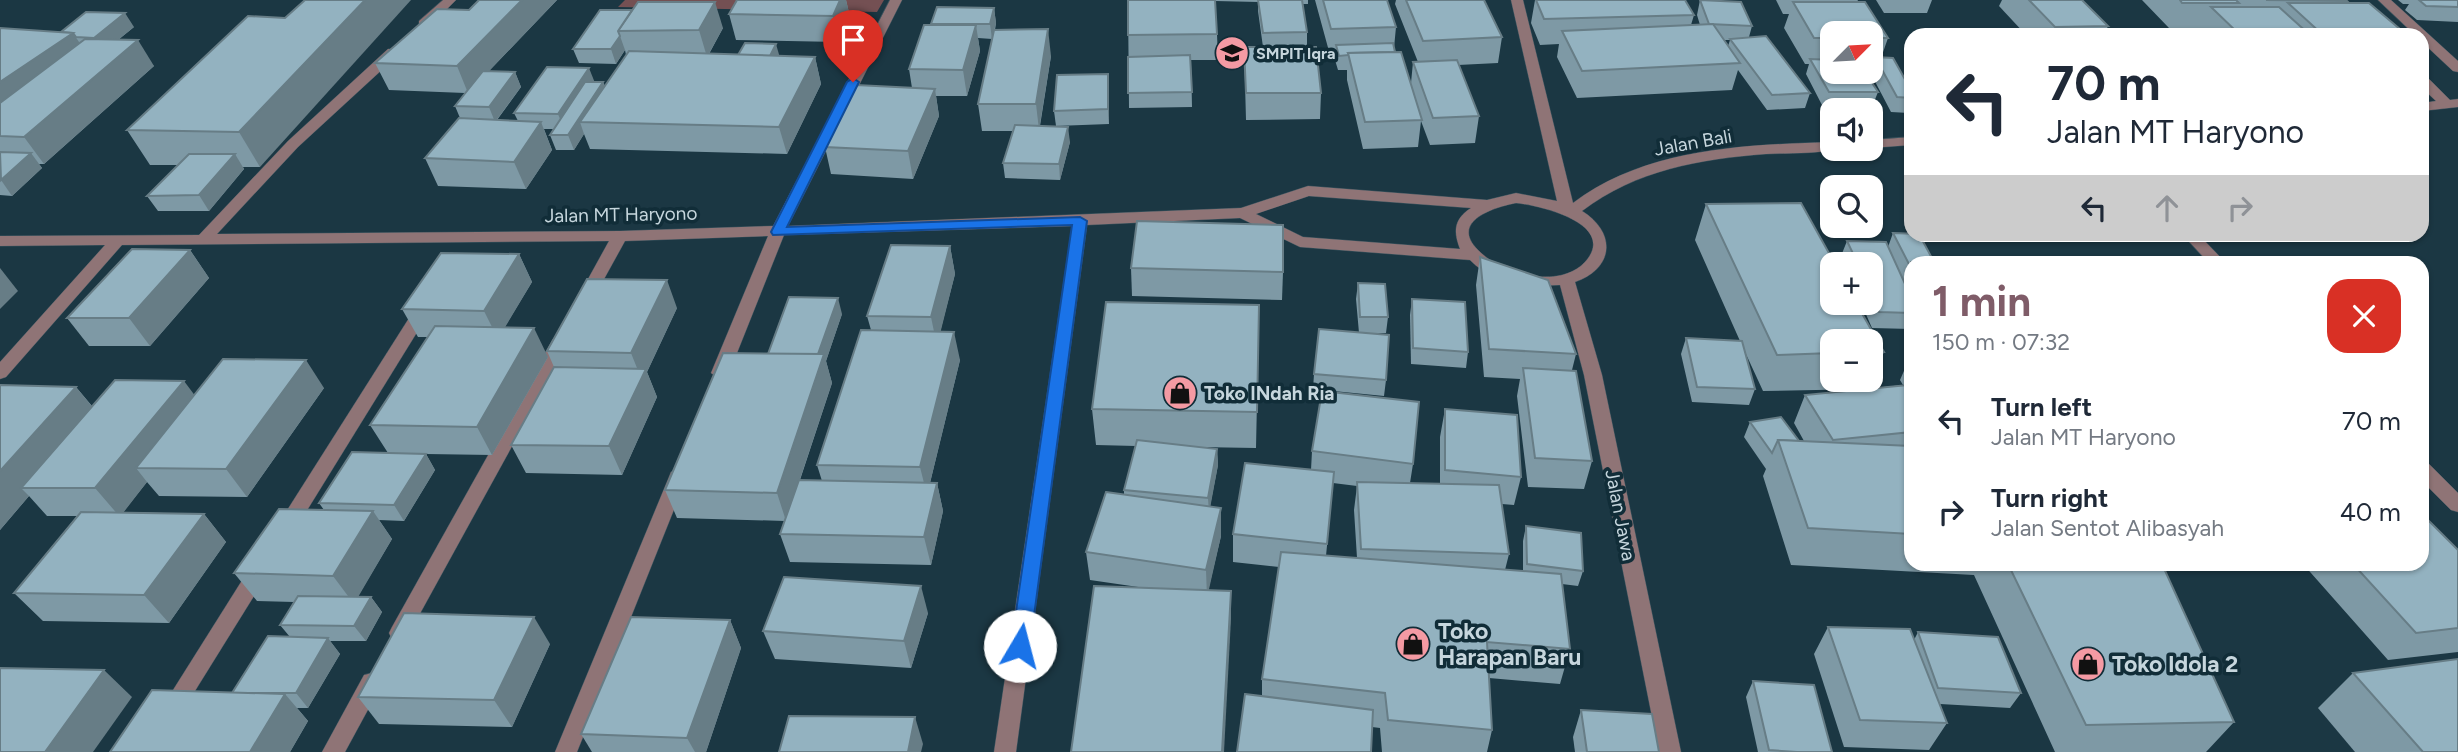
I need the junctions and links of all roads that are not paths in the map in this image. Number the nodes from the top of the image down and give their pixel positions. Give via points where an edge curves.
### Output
1 (450, 0) edge
2 (896, 0) edge
3 (1517, 0) edge
4 (2384, 0) edge
5 (2414, 28) edge
6 (2429, 41) edge
7 (2458, 68) edge
8 (2429, 86) edge
9 (2452, 104) edge
10 (2429, 106) edge
11 (1904, 142) edge
12 (1883, 143) edge
13 (1820, 147) edge
14 (1485, 204) junction
15 (1569, 209) junction
16 (1243, 213) junction
17 (1080, 221) junction
18 (778, 232) junction
19 (620, 236) junction
20 (469, 237) junction
21 (120, 239) junction
22 (204, 239) junction
23 (0, 241) edge
24 (2197, 242) edge
25 (1471, 255) junction
26 (2211, 256) edge
27 (454, 261) edge
28 (1566, 279) junction
29 (432, 296) edge
30 (0, 373) edge
31 (711, 397) edge
32 (685, 460) edge
33 (2429, 476) edge
34 (2458, 505) edge
35 (393, 644) edge
36 (379, 668) edge
37 (145, 752) edge
38 (333, 752) edge
39 (566, 752) edge
40 (1005, 752) edge
41 (1670, 752) edge

1 - 22 street via 293,144
2 - 18 street
3 - 15 street
4 - 5 street
6 - 7 street
8 - 9 street
9 - 10 street
11 - 12 street
13 - 15 street, Jalan Bali via 1757,151 1632,174
14 - 15 street via 1524,198
14 - 16 street via 1308,191
14 - 25 street via 1466,219 1462,229
15 - 28 street via 1592,228 1599,248 1590,267
16 - 17 street, Jalan MT Haryono
16 - 25 street via 1300,242
17 - 18 street, Jalan MT Haryono
17 - 40 street
18 - 19 street, Jalan MT Haryono
18 - 31 street
19 - 20 street, Jalan MT Haryono
19 - 35 street
20 - 22 street, Jalan MT Haryono
20 - 27 street
21 - 22 street, Jalan MT Haryono
21 - 23 street, Jalan MT Haryono
21 - 30 street
24 - 26 street
25 - 28 street via 1503,276 1546,283
28 - 41 street, Jalan Jawa via 1593,375
29 - 37 street
32 - 39 street
33 - 34 street
36 - 38 street

